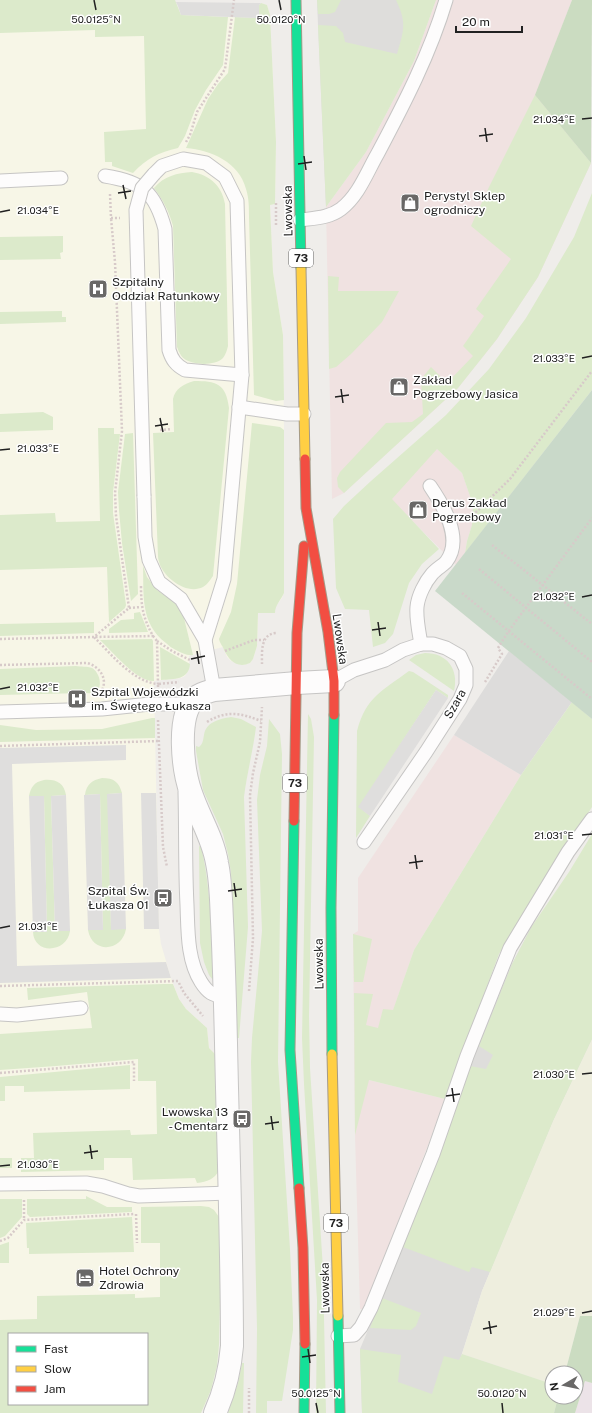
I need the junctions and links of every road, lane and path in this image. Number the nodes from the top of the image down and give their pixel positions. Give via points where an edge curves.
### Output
1 (234, 0) edge
2 (296, 0) edge
3 (446, 0) edge
4 (183, 160) junction
5 (61, 178) dead end
6 (0, 181) edge
7 (108, 182) joint
8 (137, 217) junction
9 (111, 218) junction
10 (300, 220) junction
11 (592, 371) edge
12 (242, 375) junction
13 (239, 407) junction
14 (304, 414) junction
15 (430, 486) dead end
16 (307, 517) junction
17 (592, 518) edge
18 (453, 539) junction
19 (492, 545) dead end
20 (479, 569) dead end
21 (542, 586) junction
22 (462, 593) dead end
23 (141, 607) dead end
24 (129, 608) junction
25 (526, 608) junction
26 (592, 624) edge
27 (508, 632) junction
28 (94, 637) junction
29 (0, 639) edge
30 (205, 640) junction
31 (264, 640) dead end
32 (157, 641) junction
33 (421, 644) junction
34 (222, 653) dead end
35 (192, 661) dead end
36 (592, 662) edge
37 (0, 665) edge
38 (334, 681) junction
39 (297, 682) junction
40 (482, 686) dead end
41 (214, 690) junction
42 (100, 694) dead end
43 (592, 699) edge
44 (190, 704) junction
45 (0, 712) edge
46 (261, 721) dead end
47 (184, 740) junction
48 (0, 746) edge
49 (185, 769) junction
50 (592, 819) edge
51 (364, 842) dead end
52 (178, 981) dead end
53 (0, 986) edge
54 (225, 997) junction
55 (81, 1008) dead end
56 (0, 1014) edge
57 (0, 1073) edge
58 (134, 1081) dead end
59 (0, 1184) edge
60 (230, 1193) junction
61 (136, 1195) junction
62 (136, 1214) junction
63 (0, 1241) edge
64 (137, 1243) dead end
65 (338, 1336) junction
66 (215, 1413) edge
67 (304, 1413) edge
68 (340, 1413) edge

1 - 4 path via 225,69 197,112 190,135 183,147
2 - 10 main road, Lwowska / 73
3 - 10 lane via 408,95 357,192 342,208 329,216
4 - 8 lane, bridge via 162,166 142,188 136,210
4 - 12 lane via 206,163 225,177 237,201
5 - 6 lane
7 - 9 path
7 - 12 lane via 125,180 140,186 152,197 160,211 165,229 169,350 172,358 185,370
8 - 9 path
8 - 30 lane, bridge via 145,537 149,560 159,582 181,599
9 - 24 path via 122,431 115,493 116,516
10 - 14 main road, Lwowska / 73
11 - 18 path via 510,479 471,516
12 - 13 lane
13 - 14 lane
13 - 30 lane via 224,579
14 - 16 main road, Lwowska / 73
15 - 18 lane via 450,520
16 - 38 main road, Lwowska / 73 via 328,632
16 - 39 main road, Lwowska / 73 via 297,633
17 - 21 path
18 - 33 lane via 451,552 446,561 432,574 421,592 417,607
19 - 21 path
20 - 25 path
21 - 25 path
21 - 26 path
22 - 27 path
23 - 24 path
24 - 28 path
25 - 27 path
25 - 36 path
27 - 40 path via 498,648 502,654
27 - 43 path
28 - 29 path
28 - 32 path via 153,636
28 - 32 path via 135,676 158,684
30 - 41 lane
31 - 34 path via 254,640
32 - 35 path
33 - 38 lane, Szara via 354,670
33 - 51 lane, Szara via 446,648 460,656 466,669 466,685 460,699
37 - 42 path via 87,663 97,667 104,679
38 - 39 street
38 - 65 main road, Lwowska / 73 via 331,893
39 - 41 street
39 - 67 main road, Lwowska / 73 via 290,1050 303,1248
41 - 44 street via 202,693
44 - 45 lane
44 - 47 street via 184,724
46 - 47 path via 237,713 229,714 207,722 203,727 200,741
47 - 48 path
47 - 49 street
49 - 54 street via 190,792 211,840 217,862 221,893
49 - 54 lane via 186,889 190,954 205,988 213,995
50 - 65 lane via 568,852 510,948 467,1056 433,1154 371,1308 354,1335
52 - 53 path
54 - 60 street
55 - 56 lane via 17,1015
57 - 58 path via 134,1062
59 - 61 lane via 86,1183
60 - 61 lane
60 - 66 street via 232,1346 230,1370
61 - 62 path
62 - 63 path via 24,1220 8,1238
62 - 64 path
65 - 68 main road, Lwowska / 73

